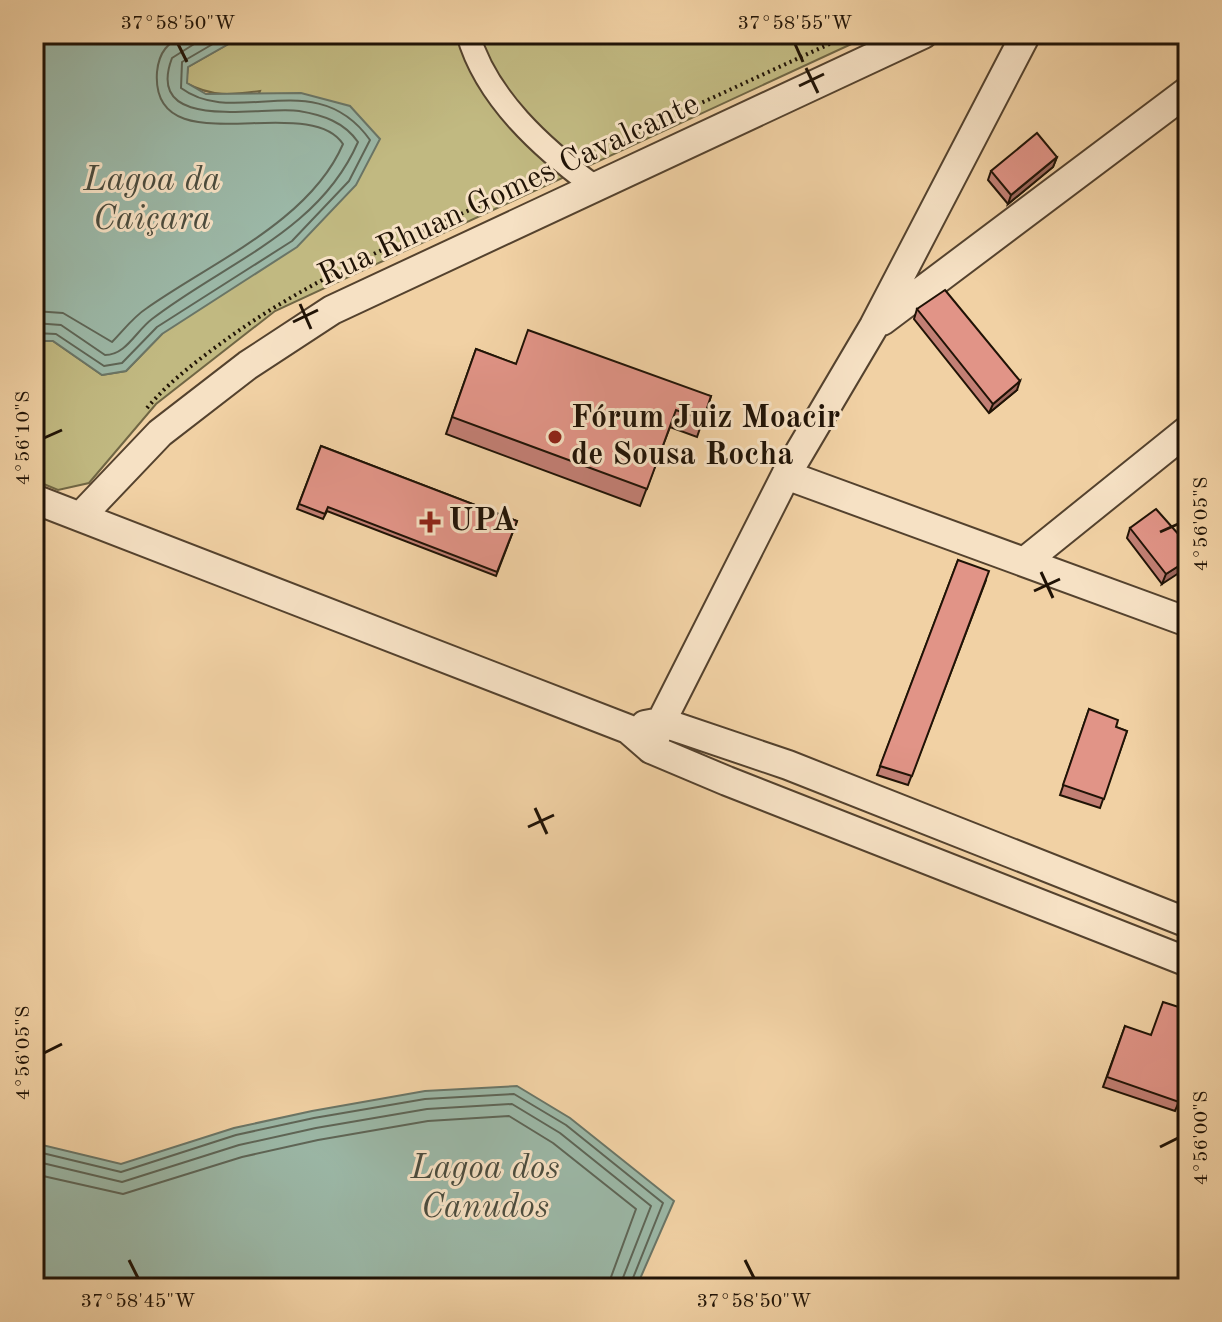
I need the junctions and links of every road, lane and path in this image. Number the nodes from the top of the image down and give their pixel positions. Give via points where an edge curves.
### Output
1 (468, 34) edge
2 (923, 34) edge
3 (1026, 34) edge
4 (1188, 91) edge
5 (595, 187) junction
6 (874, 326) junction
7 (1188, 430) edge
8 (786, 475) junction
9 (34, 499) edge
10 (81, 516) junction
11 (1024, 562) junction
12 (1188, 622) edge
13 (661, 722) junction
14 (628, 729) junction
15 (651, 749) junction
16 (1188, 923) edge
17 (1188, 962) edge

1 - 5 street via 487,81 514,115
2 - 5 street, Rua Rhuan Gomes Cavalcante
3 - 6 street
4 - 6 street
5 - 10 street, Rua Rhuan Gomes Cavalcante via 332,310 248,365 160,433
6 - 8 street
7 - 11 street
8 - 11 street
8 - 13 street
9 - 10 street
10 - 14 street
11 - 12 street
13 - 14 street
13 - 15 street
13 - 16 street via 788,765
14 - 15 street
15 - 17 street

